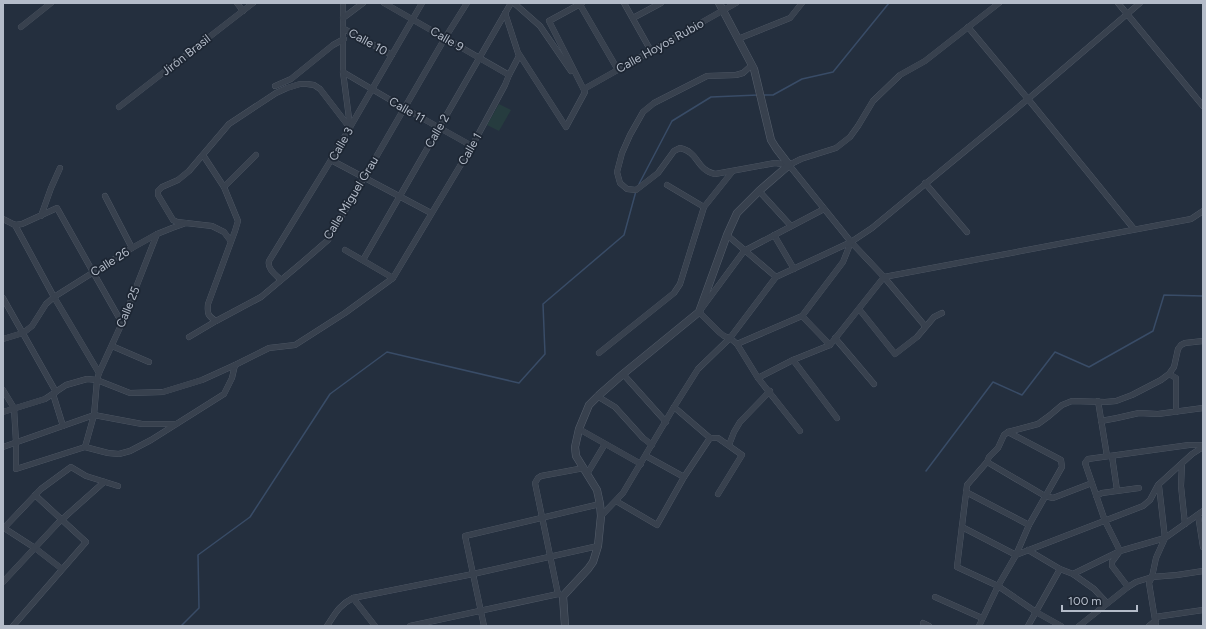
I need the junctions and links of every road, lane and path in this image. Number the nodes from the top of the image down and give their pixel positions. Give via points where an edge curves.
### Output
1 (51, 3) edge
2 (237, 3) edge
3 (254, 3) edge
4 (342, 3) edge
5 (363, 3) edge
6 (384, 3) edge
7 (422, 3) edge
8 (467, 3) edge
9 (513, 3) edge
10 (581, 3) edge
11 (624, 3) edge
12 (661, 3) edge
13 (719, 3) edge
14 (736, 3) edge
15 (802, 3) edge
16 (999, 3) edge
17 (1118, 3) edge
18 (1140, 3) edge
19 (723, 10) junction
20 (243, 11) junction
21 (505, 13) junction
22 (1127, 13) junction
23 (343, 18) junction
24 (633, 18) junction
25 (412, 19) junction
26 (21, 27) dead end
27 (968, 27) junction
28 (344, 28) junction
29 (445, 38) junction
30 (344, 39) junction
31 (738, 39) junction
32 (651, 51) junction
33 (519, 54) junction
34 (392, 55) junction
35 (480, 58) junction
36 (752, 65) junction
37 (513, 67) junction
38 (528, 68) junction
39 (618, 70) junction
40 (343, 72) junction
41 (508, 75) junction
42 (291, 79) junction
43 (296, 85) junction
44 (275, 86) dead end
45 (584, 89) junction
46 (372, 90) junction
47 (1028, 98) junction
48 (1203, 106) edge
49 (119, 107) dead end
50 (404, 108) junction
51 (350, 128) junction
52 (439, 128) junction
53 (472, 146) junction
54 (203, 155) junction
55 (256, 155) dead end
56 (331, 160) junction
57 (789, 165) junction
58 (60, 168) dead end
59 (732, 172) junction
60 (364, 177) junction
61 (925, 184) junction
62 (667, 185) dead end
63 (224, 187) junction
64 (759, 191) junction
65 (105, 196) dead end
66 (399, 196) junction
67 (704, 207) junction
68 (824, 209) junction
69 (1203, 212) edge
70 (431, 213) junction
71 (41, 216) junction
72 (3, 219) edge
73 (186, 224) junction
74 (15, 225) junction
75 (791, 226) junction
76 (1134, 228) junction
77 (967, 232) dead end
78 (157, 234) junction
79 (727, 235) junction
80 (774, 235) junction
81 (230, 240) junction
82 (851, 242) junction
83 (132, 248) junction
84 (345, 250) dead end
85 (744, 250) junction
86 (363, 260) junction
87 (794, 269) junction
88 (94, 272) junction
89 (776, 277) junction
90 (884, 277) junction
91 (393, 278) junction
92 (281, 280) junction
93 (54, 297) junction
94 (3, 298) edge
95 (858, 308) junction
96 (699, 312) junction
97 (942, 313) dead end
98 (802, 316) junction
99 (216, 321) junction
100 (122, 323) junction
101 (925, 326) junction
102 (23, 333) junction
103 (189, 337) dead end
104 (730, 338) junction
105 (835, 338) junction
106 (3, 339) edge
107 (1203, 342) edge
108 (737, 344) junction
109 (830, 345) junction
110 (112, 346) junction
111 (598, 353) dead end
112 (793, 360) junction
113 (149, 362) dead end
114 (235, 365) junction
115 (99, 373) junction
116 (623, 374) junction
117 (1169, 374) junction
118 (758, 378) junction
119 (97, 380) junction
120 (874, 384) dead end
121 (3, 390) edge
122 (770, 391) junction
123 (55, 393) junction
124 (598, 396) junction
125 (1098, 401) junction
126 (674, 407) junction
127 (14, 408) junction
128 (1203, 408) edge
129 (3, 412) edge
130 (1176, 412) junction
131 (94, 415) junction
132 (837, 418) dead end
133 (1101, 421) junction
134 (666, 422) junction
135 (177, 424) junction
136 (64, 426) junction
137 (579, 429) junction
138 (800, 431) dead end
139 (1008, 432) junction
140 (710, 438) junction
141 (16, 442) junction
142 (605, 444) junction
143 (652, 445) junction
144 (729, 445) junction
145 (1203, 446) edge
146 (3, 447) edge
147 (85, 447) junction
148 (646, 456) junction
149 (1109, 456) junction
150 (987, 462) junction
151 (641, 464) junction
152 (1182, 464) junction
153 (585, 471) junction
154 (684, 477) junction
155 (104, 482) junction
156 (1092, 484) junction
157 (1158, 485) junction
158 (118, 486) dead end
159 (1139, 488) dead end
160 (1117, 490) junction
161 (966, 492) junction
162 (718, 494) dead end
163 (36, 495) junction
164 (1045, 496) junction
165 (1096, 496) junction
166 (616, 501) junction
167 (600, 504) junction
168 (1201, 513) edge
169 (601, 516) junction
170 (542, 518) junction
171 (62, 519) junction
172 (1105, 521) junction
173 (1029, 524) junction
174 (1185, 524) junction
175 (962, 527) junction
176 (3, 529) edge
177 (1165, 538) junction
178 (598, 546) junction
179 (1203, 547) edge
180 (35, 548) junction
181 (1028, 550) junction
182 (1120, 551) junction
183 (1016, 555) junction
184 (550, 556) junction
185 (62, 569) junction
186 (1060, 569) junction
187 (1203, 571) edge
188 (473, 574) junction
189 (1073, 574) junction
190 (1152, 577) junction
191 (3, 582) edge
192 (998, 586) junction
193 (1128, 587) junction
194 (560, 595) junction
195 (935, 597) dead end
196 (353, 598) junction
197 (1107, 603) junction
198 (481, 610) junction
199 (1203, 610) edge
200 (1036, 612) junction
201 (982, 618) junction
202 (1154, 618) edge
203 (923, 623) dead end
204 (13, 626) edge
205 (327, 626) edge
206 (375, 626) edge
207 (410, 626) edge
208 (484, 626) edge
209 (565, 626) edge
210 (929, 626) edge
211 (979, 626) edge
212 (1028, 626) edge
213 (1061, 626) edge
214 (1079, 626) edge
215 (1149, 626) edge

1 - 26 street
2 - 20 street
3 - 20 street, Jirón Brasil
4 - 23 street
5 - 23 street
6 - 25 street, Calle 9
7 - 25 street, Calle 3
8 - 29 street, Calle Miguel Grau
9 - 21 street, Calle 2
9 - 45 street via 540,26
10 - 39 street
10 - 45 street via 549,21
11 - 24 street
12 - 24 street
13 - 19 street
14 - 19 street, Calle Hoyos Rubio
15 - 31 street via 790,18
16 - 27 street
17 - 22 street
18 - 22 street
19 - 31 street
19 - 32 street, Calle Hoyos Rubio
20 - 49 street, Jirón Brasil
21 - 33 street
21 - 35 street, Calle 2
22 - 47 street
22 - 48 street
23 - 28 street
24 - 32 street
25 - 29 street, Calle 9
25 - 34 street, Calle 3
27 - 47 street
27 - 57 street via 925,61 900,75 873,101 850,137 836,148
28 - 30 street
28 - 34 street, Calle 10
29 - 35 street, Calle 9
29 - 50 street, Calle Miguel Grau
30 - 40 street
30 - 42 street
31 - 36 street
32 - 39 street, Calle Hoyos Rubio
33 - 37 street, Calle 1
33 - 38 street
34 - 46 street, Calle 3
35 - 41 street, Calle 9
35 - 52 street, Calle 2
36 - 57 street via 773,144
36 - 59 street via 743,73 736,75 707,76 654,103 643,112 630,135 617,172 620,183 627,189 636,190 658,173 674,151 680,148 693,154 709,173
37 - 38 street via 523,65
37 - 41 street, Calle 1
38 - 45 street via 566,127 585,92
39 - 45 street, Calle Hoyos Rubio
40 - 46 street, Calle 11
40 - 51 street
41 - 53 street, Calle 1
42 - 43 street
42 - 44 street
43 - 51 street via 314,85 320,89
43 - 54 street via 276,93 230,124
46 - 50 street, Calle 11
46 - 51 street, Calle 3
47 - 61 street
47 - 76 street
50 - 52 street, Calle 11
50 - 60 street, Calle Miguel Grau
51 - 56 street, Calle 3
52 - 53 street, Calle 11
52 - 66 street, Calle 2
53 - 70 street, Calle 1
54 - 63 street
54 - 73 street via 178,180 158,191 173,220
55 - 63 street
56 - 60 street
56 - 92 street, Calle 3 via 269,261 269,267
57 - 59 street via 775,163
57 - 64 street
57 - 68 street
58 - 71 street
59 - 67 street
60 - 66 street
60 - 92 street, Calle Miguel Grau via 328,240
61 - 77 street
61 - 82 street
62 - 67 street
63 - 81 street via 238,221
64 - 75 street
64 - 79 street via 737,213
65 - 83 street
66 - 70 street
66 - 86 street, Calle 2
67 - 111 street via 680,284 674,293
68 - 75 street
68 - 82 street
69 - 76 street via 1190,219
70 - 91 street, Calle 1
71 - 74 street
71 - 88 street via 57,208
72 - 74 street
73 - 78 street, Calle 26
73 - 81 street, Calle 26 via 212,226 224,232
74 - 93 street
75 - 80 street
76 - 90 street
78 - 83 street, Calle 26
78 - 100 street, Calle 25
79 - 85 street
79 - 96 street
80 - 85 street
80 - 87 street
81 - 99 street via 208,304 207,313
82 - 87 street
82 - 90 street
82 - 98 street via 843,262
83 - 88 street, Calle 26
84 - 86 street
85 - 89 street
85 - 96 street
86 - 91 street
87 - 89 street
88 - 93 street, Calle 26
88 - 100 street
89 - 104 street
90 - 95 street
90 - 101 street
91 - 114 street via 345,313 295,344 270,348
92 - 99 street, Calle Miguel Grau via 261,297
93 - 102 street, Calle 26 via 46,304 32,326
93 - 115 street
94 - 102 street
95 - 101 street via 895,354 916,338
95 - 105 street
96 - 104 street via 718,332
96 - 116 street
97 - 101 street
98 - 108 street
98 - 109 street
99 - 103 street, Calle Miguel Grau
100 - 110 street, Calle 25
102 - 106 street, Calle 26
102 - 123 street
104 - 108 street
104 - 126 street via 698,369
105 - 109 street
105 - 120 street
107 - 117 street via 1181,345
108 - 118 street
109 - 112 street
110 - 113 street
110 - 115 street, Calle 25
112 - 118 street
112 - 132 street
114 - 119 street via 202,380 163,392 130,393
114 - 135 street via 224,394
115 - 119 street, Calle 25
116 - 124 street
116 - 134 street
117 - 125 street via 1132,395 1116,401
117 - 130 street via 1176,378
118 - 122 street
119 - 123 street via 87,379 66,385
119 - 131 street, Calle 25
121 - 127 street
122 - 138 street
122 - 144 street via 740,422
123 - 127 street via 45,399
123 - 136 street
124 - 137 street via 589,405
124 - 143 street via 615,407
125 - 133 street
125 - 139 street via 1072,401 1062,404 1038,424
126 - 134 street
126 - 140 street
127 - 129 street
127 - 141 street
128 - 130 street
130 - 133 street via 1139,413
131 - 135 street via 142,424
131 - 136 street
131 - 147 street, Calle 25
133 - 149 street
134 - 143 street
135 - 147 street via 130,451 119,454
136 - 141 street
137 - 142 street
137 - 153 street via 575,446 576,456
139 - 150 street
139 - 164 street via 1061,460 1062,467
140 - 144 street via 718,438
140 - 154 street
141 - 146 street
141 - 147 street via 16,469
142 - 151 street
142 - 153 street
143 - 148 street
144 - 162 street via 742,455
145 - 149 street via 1189,445
145 - 152 street
148 - 151 street
148 - 154 street
149 - 156 street via 1088,459 1085,463
149 - 160 street
150 - 161 street via 966,485
150 - 164 street
151 - 166 street
152 - 157 street
152 - 174 street via 1181,486
153 - 167 street via 597,490
153 - 170 street via 538,478 535,483
154 - 166 street via 658,525
155 - 158 street
155 - 163 street via 71,467
155 - 171 street
156 - 164 street via 1053,498
156 - 165 street
157 - 172 street via 1147,504
157 - 177 street
159 - 160 street
160 - 165 street
161 - 173 street
161 - 175 street
163 - 171 street
163 - 176 street
164 - 173 street
165 - 172 street
166 - 169 street
167 - 169 street
167 - 170 street
168 - 174 street
168 - 179 street
169 - 178 street
170 - 184 street
170 - 188 street via 465,536
171 - 180 street
171 - 185 street via 86,542
172 - 181 street
172 - 182 street
173 - 183 street
174 - 177 street
175 - 183 street
175 - 192 street via 957,567
176 - 180 street
177 - 182 street
177 - 190 street via 1156,558
178 - 184 street
178 - 194 street via 591,566
180 - 185 street
180 - 191 street
181 - 183 street
181 - 186 street
182 - 189 street
182 - 193 street via 1112,566
183 - 192 street
184 - 188 street
184 - 194 street
185 - 204 street
186 - 189 street
186 - 200 street
187 - 190 street
188 - 196 street
188 - 198 street
189 - 197 street via 1094,589
190 - 193 street
190 - 202 street via 1149,583
192 - 200 street
192 - 201 street
193 - 197 street
194 - 198 street
194 - 209 street
195 - 201 street
196 - 205 street via 340,606
196 - 206 street
197 - 214 street
198 - 207 street
198 - 208 street
199 - 202 street
200 - 212 street
200 - 213 street
201 - 211 street
202 - 215 street
203 - 210 street

